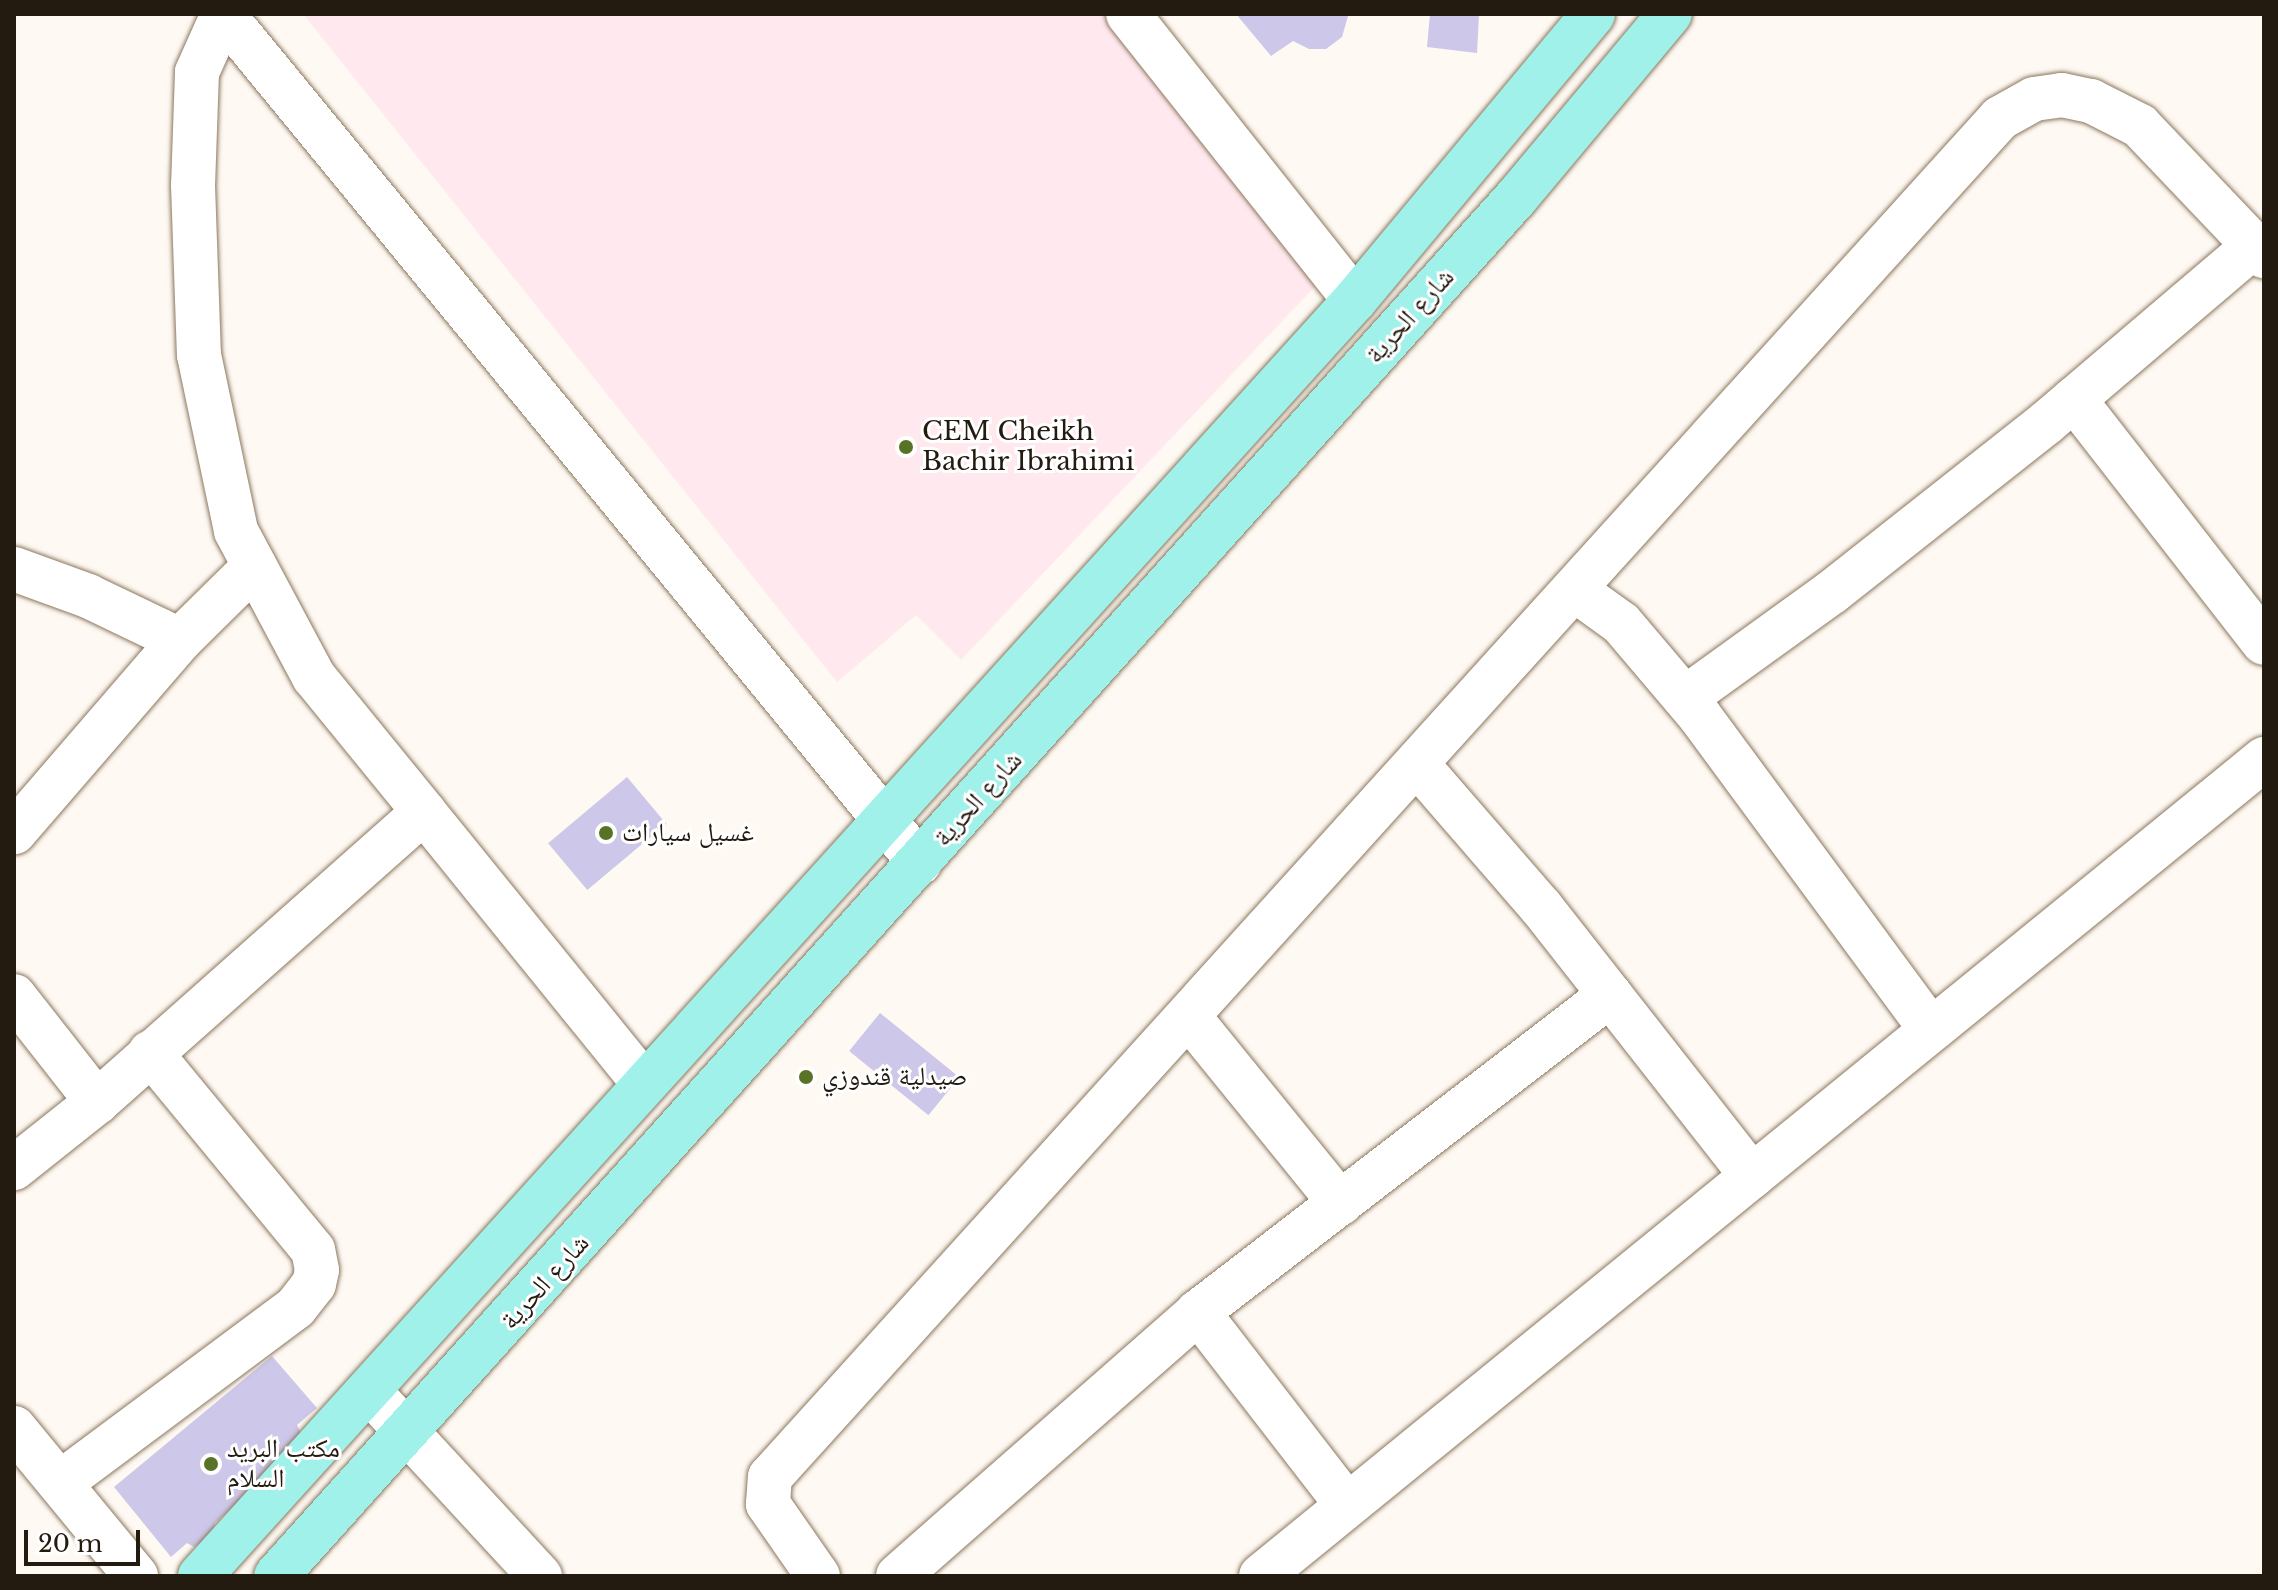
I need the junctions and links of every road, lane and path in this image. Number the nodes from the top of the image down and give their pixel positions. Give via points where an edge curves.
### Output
1 (223, 14) edge
2 (1128, 14) edge
3 (1593, 14) edge
4 (1670, 14) edge
5 (2255, 231) edge
6 (1355, 300) junction
7 (2074, 399) junction
8 (255, 566) junction
9 (14, 569) edge
10 (1575, 590) junction
11 (180, 640) junction
12 (2264, 643) edge
13 (1685, 698) junction
14 (2264, 759) edge
15 (1417, 764) junction
16 (424, 812) junction
17 (887, 822) junction
18 (14, 832) edge
19 (920, 863) junction
20 (1610, 995) junction
21 (14, 996) edge
22 (1189, 1017) junction
23 (1931, 1030) junction
24 (150, 1052) junction
25 (643, 1082) junction
26 (97, 1102) junction
27 (14, 1168) edge
28 (1752, 1176) junction
29 (1340, 1203) junction
30 (1198, 1312) junction
31 (370, 1392) junction
32 (14, 1428) edge
33 (406, 1437) junction
34 (60, 1483) junction
35 (1347, 1505) junction
36 (136, 1576) edge
37 (200, 1576) edge
38 (276, 1576) edge
39 (540, 1576) edge
40 (818, 1576) edge
41 (898, 1576) edge
42 (1261, 1576) edge

1 - 8 street via 197,72 193,185 199,355 236,531
1 - 17 street
2 - 6 street
3 - 6 main road, شارع الحرية
4 - 19 main road, شارع الحرية via 1516,198
5 - 7 street
5 - 10 street via 2140,126 2091,101 2062,95 2034,99 2000,118
6 - 17 main road, شارع الحرية
7 - 12 street
7 - 13 street via 1832,592
8 - 11 street
8 - 16 street via 314,677
9 - 11 street via 88,596
10 - 13 street via 1621,623
10 - 15 street
11 - 18 street
13 - 23 street
14 - 23 street
15 - 20 street
15 - 22 street
16 - 24 street
16 - 25 street
17 - 19 street
17 - 25 main road, شارع الحرية
19 - 33 main road, شارع الحرية
20 - 28 street
20 - 29 street
21 - 26 street
22 - 29 street
22 - 40 street via 770,1477 768,1504
23 - 28 street
24 - 26 street
24 - 34 street via 313,1250 317,1270 314,1284 296,1307
25 - 31 main road, شارع الحرية
26 - 27 street
28 - 35 street
29 - 30 street
30 - 35 street
30 - 41 street
31 - 33 street
31 - 37 main road, شارع الحرية
32 - 34 street
33 - 38 main road, شارع الحرية
33 - 39 street
34 - 36 street
35 - 42 street

